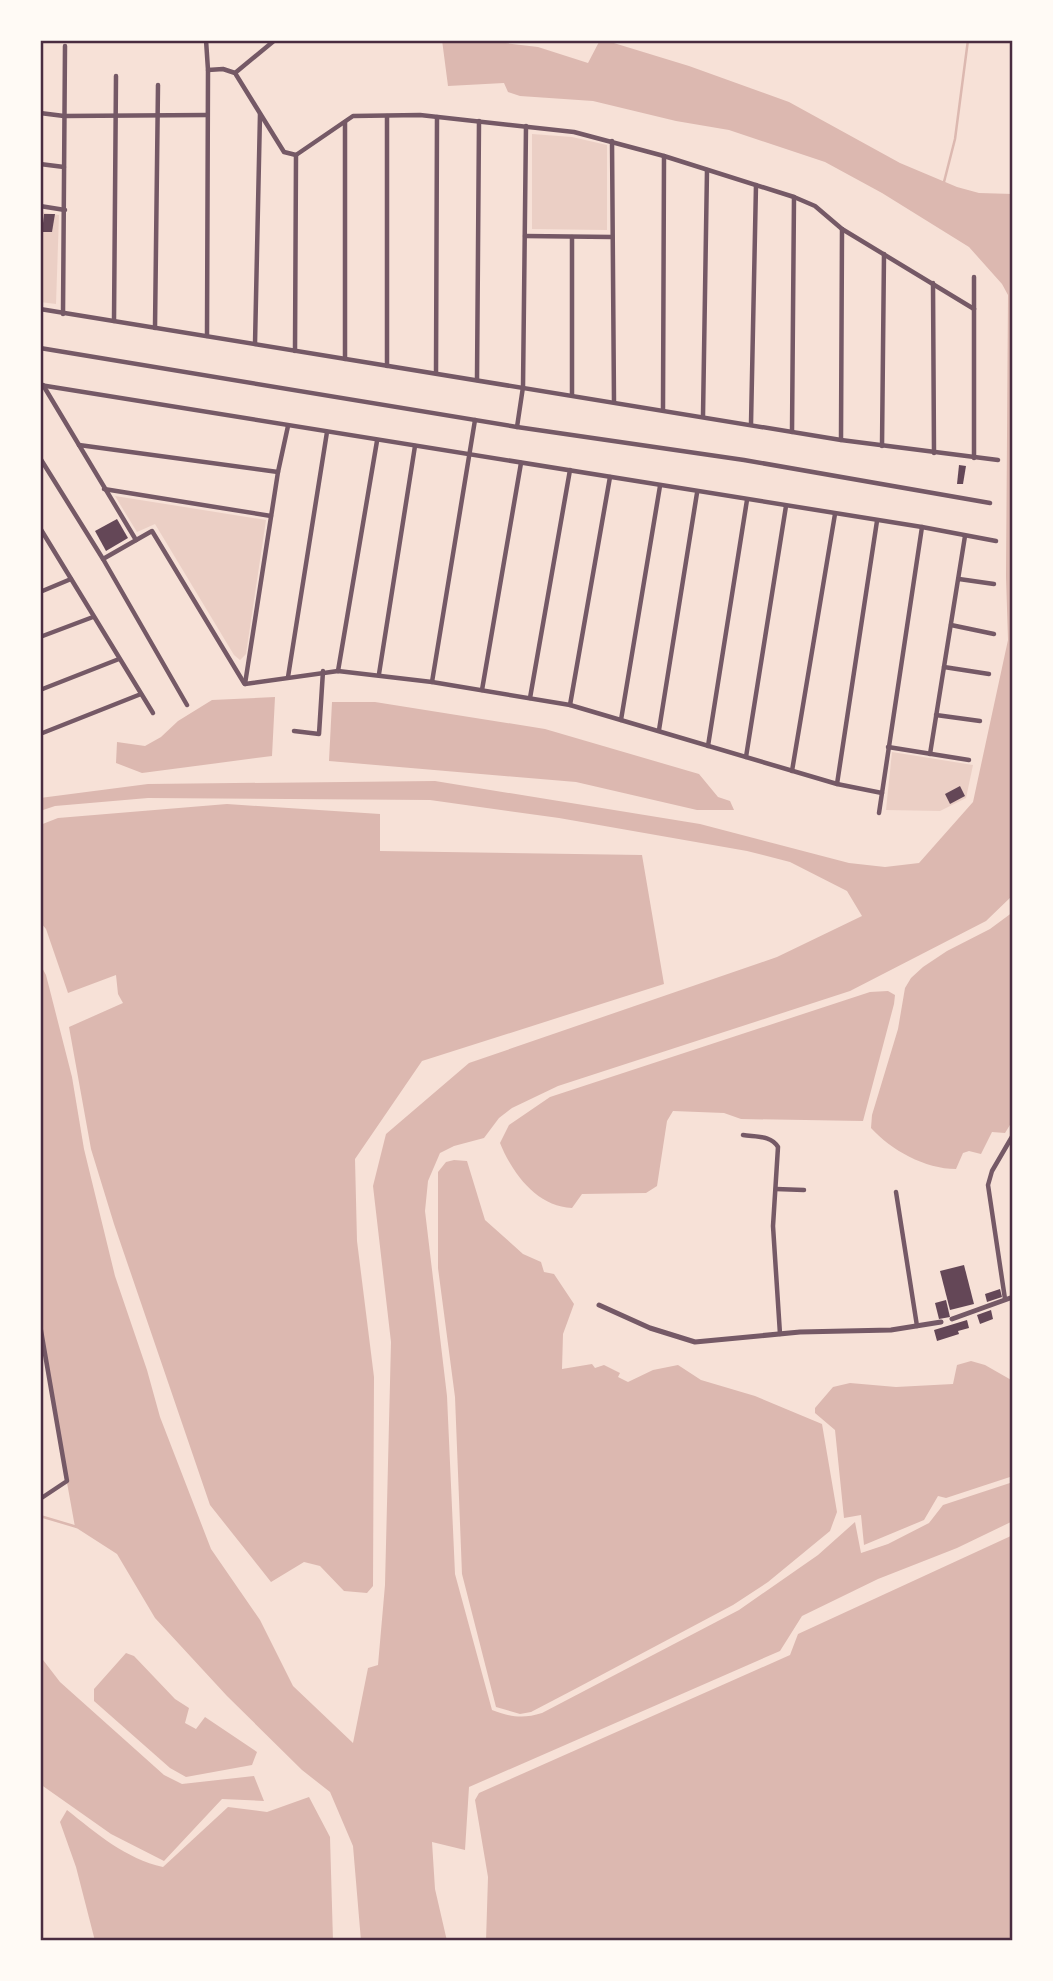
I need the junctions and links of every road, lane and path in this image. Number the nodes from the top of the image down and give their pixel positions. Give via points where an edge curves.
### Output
1 (206, 40) edge
2 (275, 40) edge
3 (65, 46) dead end
4 (208, 70) junction
5 (235, 73) junction
6 (116, 76) dead end
7 (158, 85) dead end
8 (40, 113) edge
9 (260, 113) junction
10 (116, 115) junction
11 (157, 115) junction
12 (207, 115) junction
13 (64, 116) junction
14 (387, 116) junction
15 (437, 117) junction
16 (480, 121) junction
17 (345, 122) junction
18 (526, 126) junction
19 (612, 141) junction
20 (296, 155) junction
21 (664, 156) junction
22 (40, 164) edge
23 (65, 167) junction
24 (707, 170) junction
25 (756, 185) junction
26 (794, 197) junction
27 (40, 206) edge
28 (65, 210) junction
29 (842, 229) junction
30 (525, 236) junction
31 (572, 237) junction
32 (612, 237) junction
33 (884, 254) junction
34 (974, 278) dead end
35 (933, 283) junction
36 (40, 309) edge
37 (974, 309) junction
38 (63, 314) junction
39 (114, 321) junction
40 (155, 328) junction
41 (206, 336) junction
42 (255, 344) junction
43 (40, 348) edge
44 (295, 351) junction
45 (345, 359) junction
46 (387, 366) junction
47 (436, 373) junction
48 (477, 380) junction
49 (41, 385) edge
50 (523, 387) junction
51 (572, 395) junction
52 (614, 402) junction
53 (663, 410) junction
54 (703, 416) junction
55 (475, 421) junction
56 (751, 424) junction
57 (288, 426) junction
58 (517, 428) junction
59 (327, 432) junction
60 (792, 432) junction
61 (377, 440) junction
62 (841, 440) junction
63 (79, 445) junction
64 (415, 446) junction
65 (882, 446) junction
66 (934, 453) junction
67 (469, 454) junction
68 (40, 458) edge
69 (974, 458) junction
70 (998, 460) dead end
71 (521, 463) junction
72 (570, 470) junction
73 (278, 472) junction
74 (610, 477) junction
75 (660, 486) junction
76 (104, 489) junction
77 (698, 492) junction
78 (747, 500) junction
79 (990, 503) dead end
80 (786, 506) junction
81 (835, 514) junction
82 (271, 516) junction
83 (877, 521) junction
84 (922, 527) junction
85 (40, 528) edge
86 (965, 536) junction
87 (43, 537) edge
88 (136, 540) junction
89 (996, 541) dead end
90 (103, 559) junction
91 (71, 579) junction
92 (959, 579) junction
93 (994, 584) dead end
94 (40, 592) edge
95 (93, 617) junction
96 (951, 625) junction
97 (994, 634) dead end
98 (40, 637) edge
99 (119, 659) junction
100 (944, 667) junction
101 (323, 671) junction
102 (338, 671) junction
103 (379, 674) junction
104 (989, 674) dead end
105 (288, 677) junction
106 (432, 682) junction
107 (245, 684) junction
108 (40, 690) edge
109 (482, 690) junction
110 (141, 694) junction
111 (530, 698) junction
112 (187, 705) dead end
113 (570, 705) junction
114 (153, 713) dead end
115 (936, 715) junction
116 (621, 720) junction
117 (980, 722) dead end
118 (659, 730) junction
119 (294, 731) dead end
120 (40, 734) edge
121 (708, 746) junction
122 (888, 747) junction
123 (930, 754) junction
124 (746, 757) junction
125 (969, 760) dead end
126 (792, 771) junction
127 (837, 785) junction
128 (882, 793) junction
129 (879, 813) dead end
130 (743, 1135) dead end
131 (1013, 1135) edge
132 (776, 1189) junction
133 (804, 1190) dead end
134 (896, 1192) dead end
135 (1013, 1297) edge
136 (1005, 1299) junction
137 (599, 1305) dead end
138 (952, 1319) dead end
139 (941, 1322) dead end
140 (40, 1325) edge
141 (917, 1327) junction
142 (780, 1334) junction
143 (40, 1499) edge

1 - 4 street
2 - 5 street
3 - 13 street
4 - 5 street
4 - 12 street
5 - 9 street
6 - 10 street
7 - 11 street
8 - 13 street
9 - 20 street via 284,152
9 - 42 street
10 - 11 street
10 - 13 street
10 - 39 street
11 - 12 street
11 - 40 street
12 - 41 street
13 - 23 street
14 - 15 street
14 - 17 street via 353,116
14 - 46 street
15 - 16 street
15 - 47 street
16 - 18 street
16 - 48 street
17 - 20 street
17 - 45 street
18 - 19 street
18 - 30 street
19 - 21 street
19 - 32 street
20 - 44 street
21 - 24 street
21 - 53 street
22 - 23 street
23 - 28 street
24 - 25 street
24 - 54 street
25 - 26 street
25 - 56 street
26 - 29 street via 815,206
26 - 60 street
27 - 28 street
28 - 38 street
29 - 33 street
29 - 62 street
30 - 31 street
30 - 50 street
31 - 32 street
31 - 51 street
32 - 52 street
33 - 35 street
33 - 65 street
34 - 37 street
35 - 37 street
35 - 66 street
36 - 38 street
37 - 69 street
38 - 39 street
39 - 40 street
40 - 41 street
41 - 42 street
42 - 44 street
43 - 55 street
44 - 45 street
45 - 46 street
46 - 47 street
47 - 48 street
48 - 50 street
49 - 57 street
49 - 63 street
50 - 51 street
50 - 58 street
51 - 52 street
52 - 53 street
53 - 54 street
54 - 56 street
55 - 58 street
55 - 67 street
56 - 60 street
57 - 59 street
57 - 73 street
58 - 79 street via 744,460
59 - 61 street
59 - 105 street
60 - 62 street
61 - 64 street
61 - 102 street
62 - 65 street
63 - 73 street
63 - 76 street
64 - 67 street
64 - 103 street
65 - 66 street
66 - 69 street
67 - 71 street
67 - 106 street
68 - 90 street
69 - 70 street
71 - 72 street
71 - 109 street
72 - 74 street
72 - 111 street
73 - 82 street
74 - 75 street
74 - 113 street
75 - 77 street
75 - 116 street
76 - 82 street
76 - 88 street
77 - 78 street
77 - 118 street
78 - 80 street
78 - 121 street
80 - 81 street
80 - 124 street
81 - 83 street
81 - 126 street
82 - 107 street
83 - 84 street
83 - 127 street
84 - 86 street
84 - 122 street
85 - 87 street
86 - 89 street
86 - 92 street
87 - 91 street
88 - 90 street
88 - 107 street via 152,531
90 - 112 street
91 - 94 street
91 - 95 street
92 - 93 street
92 - 96 street
95 - 98 street
95 - 99 street
96 - 97 street
96 - 100 street
99 - 108 street
99 - 110 street
100 - 104 street
100 - 115 street
101 - 102 street
101 - 105 street
101 - 119 street via 319,734
102 - 103 street
103 - 106 street
105 - 107 street
106 - 109 street
109 - 111 street
110 - 114 street
110 - 120 street
111 - 113 street
113 - 116 street
115 - 117 street
115 - 123 street
116 - 118 street
118 - 121 street
121 - 124 street
122 - 123 street
122 - 128 street
123 - 125 street
124 - 126 street
126 - 127 street
127 - 128 street
128 - 129 street
130 - 132 street via 776,1143
131 - 136 street via 988,1185
132 - 133 street
132 - 142 street
134 - 141 street
135 - 136 street
136 - 138 street
137 - 142 street via 695,1342
139 - 141 street
140 - 143 street via 67,1481
141 - 142 street

